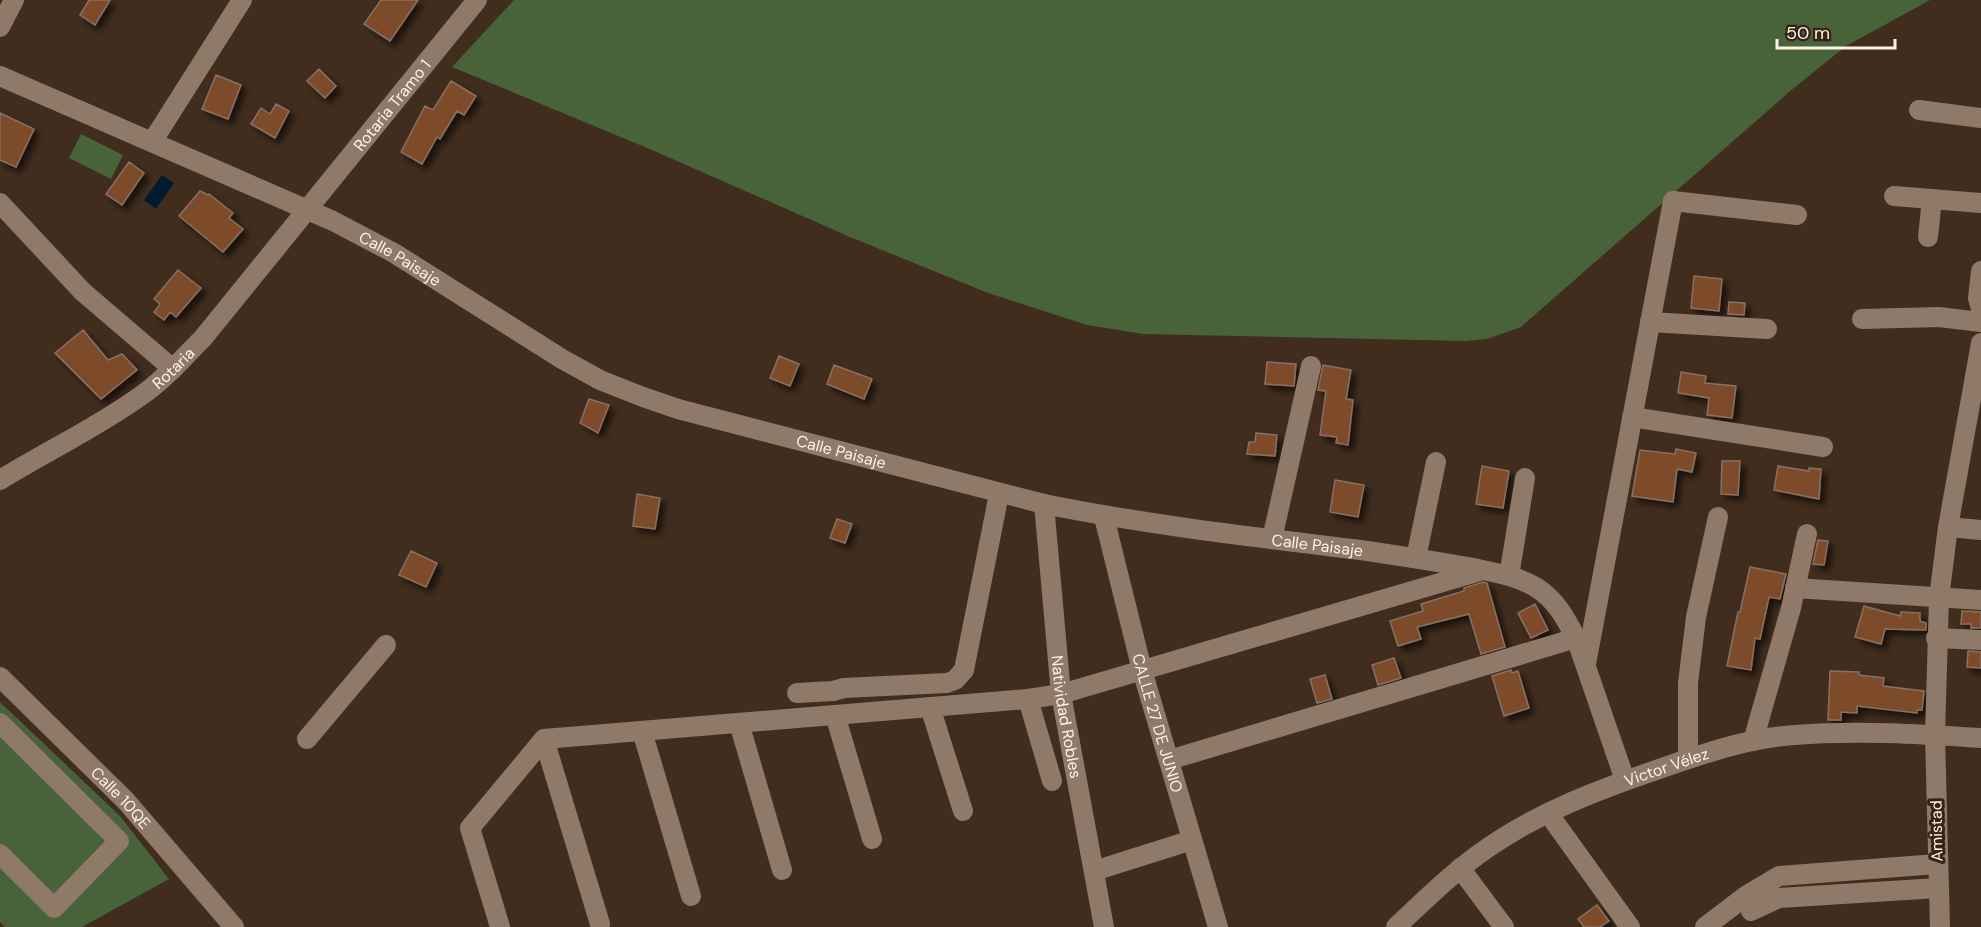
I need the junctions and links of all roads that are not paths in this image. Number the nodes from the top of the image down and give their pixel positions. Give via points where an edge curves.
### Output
1 (14, 0) edge
2 (242, 0) edge
3 (477, 0) edge
4 (0, 27) edge
5 (0, 76) edge
6 (1919, 110) dead end
7 (1981, 118) edge
8 (152, 142) junction
9 (1894, 196) dead end
10 (1932, 199) junction
11 (0, 203) edge
12 (1981, 203) edge
13 (307, 209) junction
14 (1797, 215) dead end
15 (1928, 237) dead end
16 (1981, 271) edge
17 (1981, 309) edge
18 (1862, 319) dead end
19 (1650, 322) junction
20 (1981, 322) edge
21 (1767, 329) dead end
22 (1981, 343) edge
23 (1311, 366) dead end
24 (173, 369) junction
25 (1632, 417) junction
26 (1823, 447) dead end
27 (1436, 462) dead end
28 (1526, 478) dead end
29 (0, 480) edge
30 (999, 494) junction
31 (1044, 504) junction
32 (1104, 517) junction
33 (1718, 517) dead end
34 (1948, 527) junction
35 (1981, 530) edge
36 (1807, 534) dead end
37 (1272, 539) junction
38 (1416, 558) junction
39 (1483, 570) junction
40 (1509, 576) junction
41 (1795, 588) junction
42 (1939, 598) junction
43 (1981, 600) edge
44 (1576, 638) junction
45 (1936, 638) junction
46 (1981, 640) edge
47 (386, 645) dead end
48 (1586, 666) junction
49 (1142, 670) junction
50 (0, 677) edge
51 (797, 693) dead end
52 (1062, 694) junction
53 (1028, 699) junction
54 (930, 707) junction
55 (835, 715) junction
56 (0, 723) edge
57 (739, 723) junction
58 (642, 731) junction
59 (1935, 735) junction
60 (1981, 738) edge
61 (307, 739) dead end
62 (544, 739) junction
63 (1753, 741) junction
64 (1688, 759) junction
65 (1168, 760) junction
66 (1625, 780) junction
67 (1052, 781) dead end
68 (963, 811) dead end
69 (1548, 813) junction
70 (872, 839) dead end
71 (1192, 840) junction
72 (0, 854) edge
73 (1937, 864) junction
74 (1461, 868) junction
75 (782, 870) dead end
76 (1094, 871) junction
77 (1938, 888) junction
78 (691, 896) dead end
79 (1751, 911) edge
80 (600, 924) dead end
81 (234, 927) edge
82 (500, 927) edge
83 (1104, 927) edge
84 (1218, 927) edge
85 (1396, 927) edge
86 (1504, 927) edge
87 (1630, 927) edge
88 (1704, 927) edge
89 (1940, 927) edge

1 - 4 street
2 - 8 street
3 - 13 street, Rotaria Tramo 1
5 - 8 street, Calle Paisaje
6 - 7 street
8 - 13 street, Calle Paisaje
9 - 10 street
10 - 12 street
10 - 15 street
11 - 24 street via 83,292
13 - 24 street, Rotaria
13 - 30 street, Calle Paisaje via 394,253 600,380 690,412
14 - 19 street via 1673,201
16 - 17 street
18 - 20 street via 1939,317
19 - 21 street
19 - 25 street
22 - 34 street, Amistad
23 - 37 street
24 - 29 street, Rotaria via 120,410
25 - 26 street
25 - 48 street
27 - 38 street
28 - 40 street
30 - 31 street, Calle Paisaje
30 - 51 street via 961,675 946,684
31 - 32 street, Calle Paisaje
31 - 52 street, Natividad Robles
32 - 37 street, Calle Paisaje
32 - 49 street, CALLE 27 DE JUNIO
33 - 64 street via 1696,617 1688,683
34 - 35 street
34 - 42 street, Amistad
36 - 41 street
37 - 38 street, Calle Paisaje
38 - 39 street, Calle Paisaje
39 - 40 street, Calle Paisaje
39 - 49 street
40 - 44 street, Calle Paisaje via 1538,588 1553,601
41 - 42 street
41 - 63 street
42 - 43 street
42 - 45 street, Amistad
44 - 48 street, Calle Paisaje
44 - 65 street
45 - 46 street
45 - 59 street, Amistad
47 - 61 street
48 - 66 street, Calle Paisaje
49 - 52 street
49 - 65 street, CALLE 27 DE JUNIO
50 - 81 street, Calle 10QE via 126,801
52 - 53 street
52 - 76 street, Natividad Robles
53 - 54 street
53 - 67 street
54 - 55 street
54 - 68 street
55 - 57 street
55 - 70 street
56 - 72 street via 119,841 54,908
57 - 58 street
57 - 75 street
58 - 62 street
58 - 78 street
59 - 60 street, Victor Vélez
59 - 63 street, Victor Vélez via 1830,733
59 - 73 street, Amistad
62 - 80 street
62 - 82 street via 470,828
63 - 64 street, Victor Vélez
64 - 66 street, Victor Vélez
65 - 71 street, CALLE 27 DE JUNIO
66 - 69 street, Victor Vélez
69 - 74 street, Victor Vélez via 1515,830
69 - 87 street
71 - 76 street
71 - 84 street, CALLE 27 DE JUNIO
73 - 77 street, Amistad
73 - 79 street via 1779,876
74 - 85 street, Victor Vélez
74 - 86 street
76 - 83 street, Natividad Robles
77 - 79 street via 1779,898
77 - 89 street, Amistad
79 - 88 street

